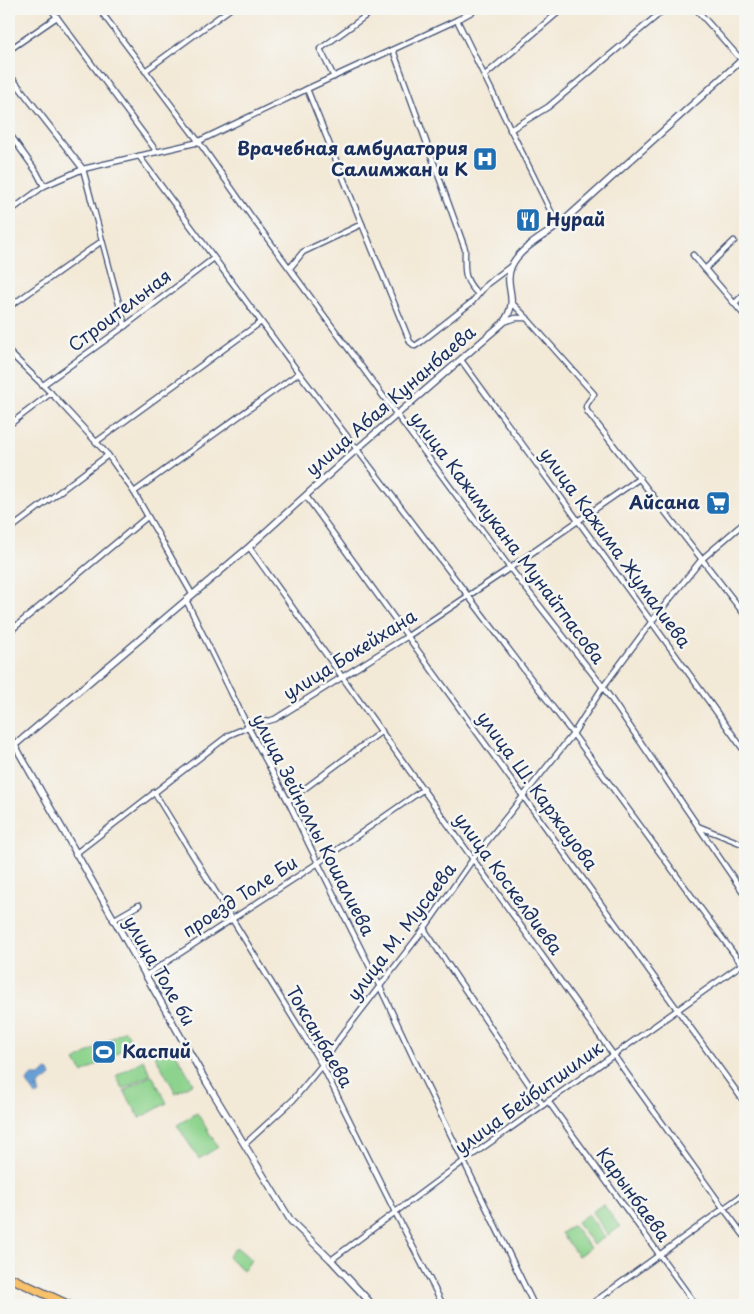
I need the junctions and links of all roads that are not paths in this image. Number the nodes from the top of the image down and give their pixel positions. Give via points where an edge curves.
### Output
1 (51, 9) edge
2 (99, 9) edge
3 (230, 9) edge
4 (375, 9) edge
5 (477, 9) edge
6 (562, 9) edge
7 (665, 9) edge
8 (696, 9) edge
9 (57, 16) junction
10 (457, 20) junction
11 (9, 50) edge
12 (393, 50) junction
13 (744, 60) edge
14 (145, 71) junction
15 (9, 74) edge
16 (484, 76) junction
17 (334, 77) junction
18 (307, 89) junction
19 (510, 130) junction
20 (9, 133) edge
21 (199, 142) junction
22 (157, 152) junction
23 (139, 156) junction
24 (83, 169) junction
25 (44, 186) junction
26 (9, 212) edge
27 (362, 224) junction
28 (558, 226) junction
29 (102, 241) junction
30 (734, 241) dead end
31 (693, 255) dead end
32 (214, 258) junction
33 (512, 266) junction
34 (290, 268) junction
35 (705, 269) junction
36 (745, 293) edge
37 (478, 294) junction
38 (512, 303) junction
39 (735, 303) junction
40 (9, 307) edge
41 (745, 316) edge
42 (527, 318) junction
43 (261, 322) junction
44 (503, 323) junction
45 (124, 326) junction
46 (9, 352) edge
47 (461, 360) junction
48 (299, 372) junction
49 (43, 385) junction
50 (51, 393) junction
51 (397, 415) junction
52 (9, 425) edge
53 (96, 442) junction
54 (357, 449) junction
55 (108, 455) junction
56 (640, 478) junction
57 (134, 492) junction
58 (306, 496) junction
59 (147, 517) junction
60 (577, 521) junction
61 (745, 522) edge
62 (9, 530) edge
63 (249, 546) junction
64 (702, 559) junction
65 (510, 568) junction
66 (192, 594) junction
67 (468, 596) junction
68 (186, 600) junction
69 (745, 614) edge
70 (652, 621) junction
71 (9, 632) edge
72 (408, 636) junction
73 (342, 676) junction
74 (603, 687) junction
75 (248, 727) junction
76 (382, 731) junction
77 (573, 734) junction
78 (9, 735) edge
79 (15, 745) junction
80 (745, 752) edge
81 (424, 789) junction
82 (154, 792) junction
83 (524, 796) junction
84 (288, 801) junction
85 (699, 827) junction
86 (745, 844) edge
87 (75, 854) junction
88 (473, 859) junction
89 (318, 863) junction
90 (745, 895) edge
91 (139, 905) dead end
92 (232, 919) junction
93 (113, 920) junction
94 (424, 929) junction
95 (743, 963) edge
96 (745, 969) edge
97 (145, 976) junction
98 (380, 987) junction
99 (678, 1009) junction
100 (613, 1055) junction
101 (322, 1065) junction
102 (548, 1101) junction
103 (745, 1103) edge
104 (543, 1105) junction
105 (245, 1144) junction
106 (464, 1161) junction
107 (745, 1193) edge
108 (724, 1209) junction
109 (395, 1212) junction
110 (745, 1237) edge
111 (659, 1255) junction
112 (331, 1260) junction
113 (9, 1277) edge
114 (596, 1300) junction
115 (69, 1305) edge
116 (372, 1305) edge
117 (443, 1305) edge
118 (534, 1305) edge
119 (590, 1305) edge
120 (600, 1305) edge
121 (696, 1305) edge

1 - 9 street
2 - 14 street, улица Кажимукана Мунайтпасова
3 - 14 street
4 - 17 street via 320,49
5 - 10 street
6 - 16 street
7 - 19 street via 548,107
8 - 13 street
9 - 11 street
9 - 22 street
10 - 12 street
10 - 16 street
12 - 17 street
12 - 37 street via 465,249 465,274
13 - 28 street
14 - 21 street, улица Кажимукана Мунайтпасова
15 - 24 street
16 - 19 street
17 - 18 street
18 - 21 street
18 - 27 street
19 - 28 street
20 - 25 street
21 - 22 street
21 - 34 street, улица Кажимукана Мунайтпасова
22 - 23 street
23 - 24 street
23 - 32 street
24 - 25 street
24 - 29 street
25 - 26 street
27 - 34 street via 303,252
27 - 37 street via 410,342 415,346
28 - 33 street via 530,246
29 - 40 street
29 - 45 street
30 - 35 street
31 - 35 street
32 - 43 street
32 - 45 street, Строительная
33 - 37 street
33 - 38 street via 509,276
34 - 51 street, улица Кажимукана Мунайтпасова
35 - 39 street
36 - 39 street
38 - 42 street
38 - 44 street, улица Абая Кунанбаева
39 - 41 street
42 - 44 street
42 - 56 street via 594,394 587,404 587,411
43 - 48 street
43 - 53 street
44 - 47 street, улица Абая Кунанбаева
45 - 49 street, Строительная
46 - 49 street
47 - 51 street, улица Абая Кунанбаева
47 - 60 street, улица Кажима Жумалиева
48 - 54 street
48 - 57 street
49 - 50 street
50 - 52 street
50 - 53 street
51 - 54 street, улица Абая Кунанбаева
51 - 65 street, улица Кажимукана Мунайтпасова
53 - 55 street
54 - 58 street, улица Абая Кунанбаева
54 - 67 street
55 - 57 street
55 - 62 street
56 - 60 street, улица Бокейхана
56 - 64 street
57 - 59 street
58 - 63 street, улица Абая Кунанбаева
58 - 72 street, улица Ш. Каржауова
59 - 66 street
59 - 71 street
60 - 65 street, улица Бокейхана
60 - 70 street, улица Кажима Жумалиева
61 - 64 street, улица М. Мусаева
63 - 66 street, улица Абая Кунанбаева
63 - 73 street, улица Коскелдиева
64 - 69 street
64 - 70 street, улица М. Мусаева
65 - 67 street, улица Бокейхана
65 - 74 street, улица Кажимукана Мунайтпасова
66 - 68 street, улица Абая Кунанбаева
67 - 72 street, улица Бокейхана
67 - 77 street
68 - 75 street, улица Зейноллы Кошалиева
68 - 79 street, улица Абая Кунанбаева
70 - 74 street, улица М. Мусаева
70 - 80 street, улица Кажима Жумалиева
72 - 73 street, улица Бокейхана
72 - 83 street, улица Ш. Каржауова
73 - 75 street, улица Бокейхана via 275,719
73 - 76 street, улица Коскелдиева
74 - 77 street, улица М. Мусаева
74 - 85 street, улица Кажимукана Мунайтпасова
75 - 82 street, улица Бокейхана via 229,735
75 - 84 street, улица Зейноллы Кошалиева
76 - 81 street, улица Коскелдиева
76 - 84 street
77 - 83 street, улица М. Мусаева
77 - 95 street
78 - 79 street, улица Толе би
79 - 87 street, улица Толе би
81 - 88 street, улица Коскелдиева
81 - 89 street, проезд Толе Би
82 - 87 street, улица Бокейхана
82 - 92 street, Токсанбаева
83 - 88 street, улица М. Мусаева
83 - 99 street, улица Ш. Каржауова
84 - 89 street, улица Зейноллы Кошалиева
85 - 86 street
85 - 90 street, улица Кажимукана Мунайтпасова
87 - 93 street, улица Толе би
88 - 94 street, улица М. Мусаева
88 - 100 street, улица Коскелдиева
89 - 92 street, проезд Толе Би
89 - 98 street, улица Зейноллы Кошалиева
91 - 93 street
92 - 97 street, проезд Толе Би
92 - 101 street, Токсанбаева
93 - 97 street, улица Толе би
94 - 98 street, улица М. Мусаева
94 - 104 street
95 - 96 street
95 - 99 street, улица Бейбитшилик
97 - 105 street, улица Толе би
98 - 101 street, улица М. Мусаева
98 - 106 street, улица Зейноллы Кошалиева
99 - 100 street, улица Бейбитшилик
99 - 103 street, улица Ш. Каржауова
100 - 102 street, улица Бейбитшилик
100 - 108 street, улица Коскелдиева
101 - 105 street, улица М. Мусаева via 293,1100
101 - 109 street, Токсанбаева
102 - 104 street, улица Бейбитшилик
102 - 111 street, Карынбаева
104 - 106 street, улица Бейбитшилик
105 - 112 street, улица Толе би via 291,1221
106 - 109 street, улица Бейбитшилик
106 - 118 street, улица Зейноллы Кошалиева
107 - 108 street
108 - 110 street, улица Коскелдиева
108 - 111 street
109 - 112 street, улица Бейбитшилик
109 - 117 street, Токсанбаева
111 - 114 street
111 - 121 street, Карынбаева
112 - 116 street, улица Толе би
113 - 115 highway
114 - 119 street
114 - 120 street

